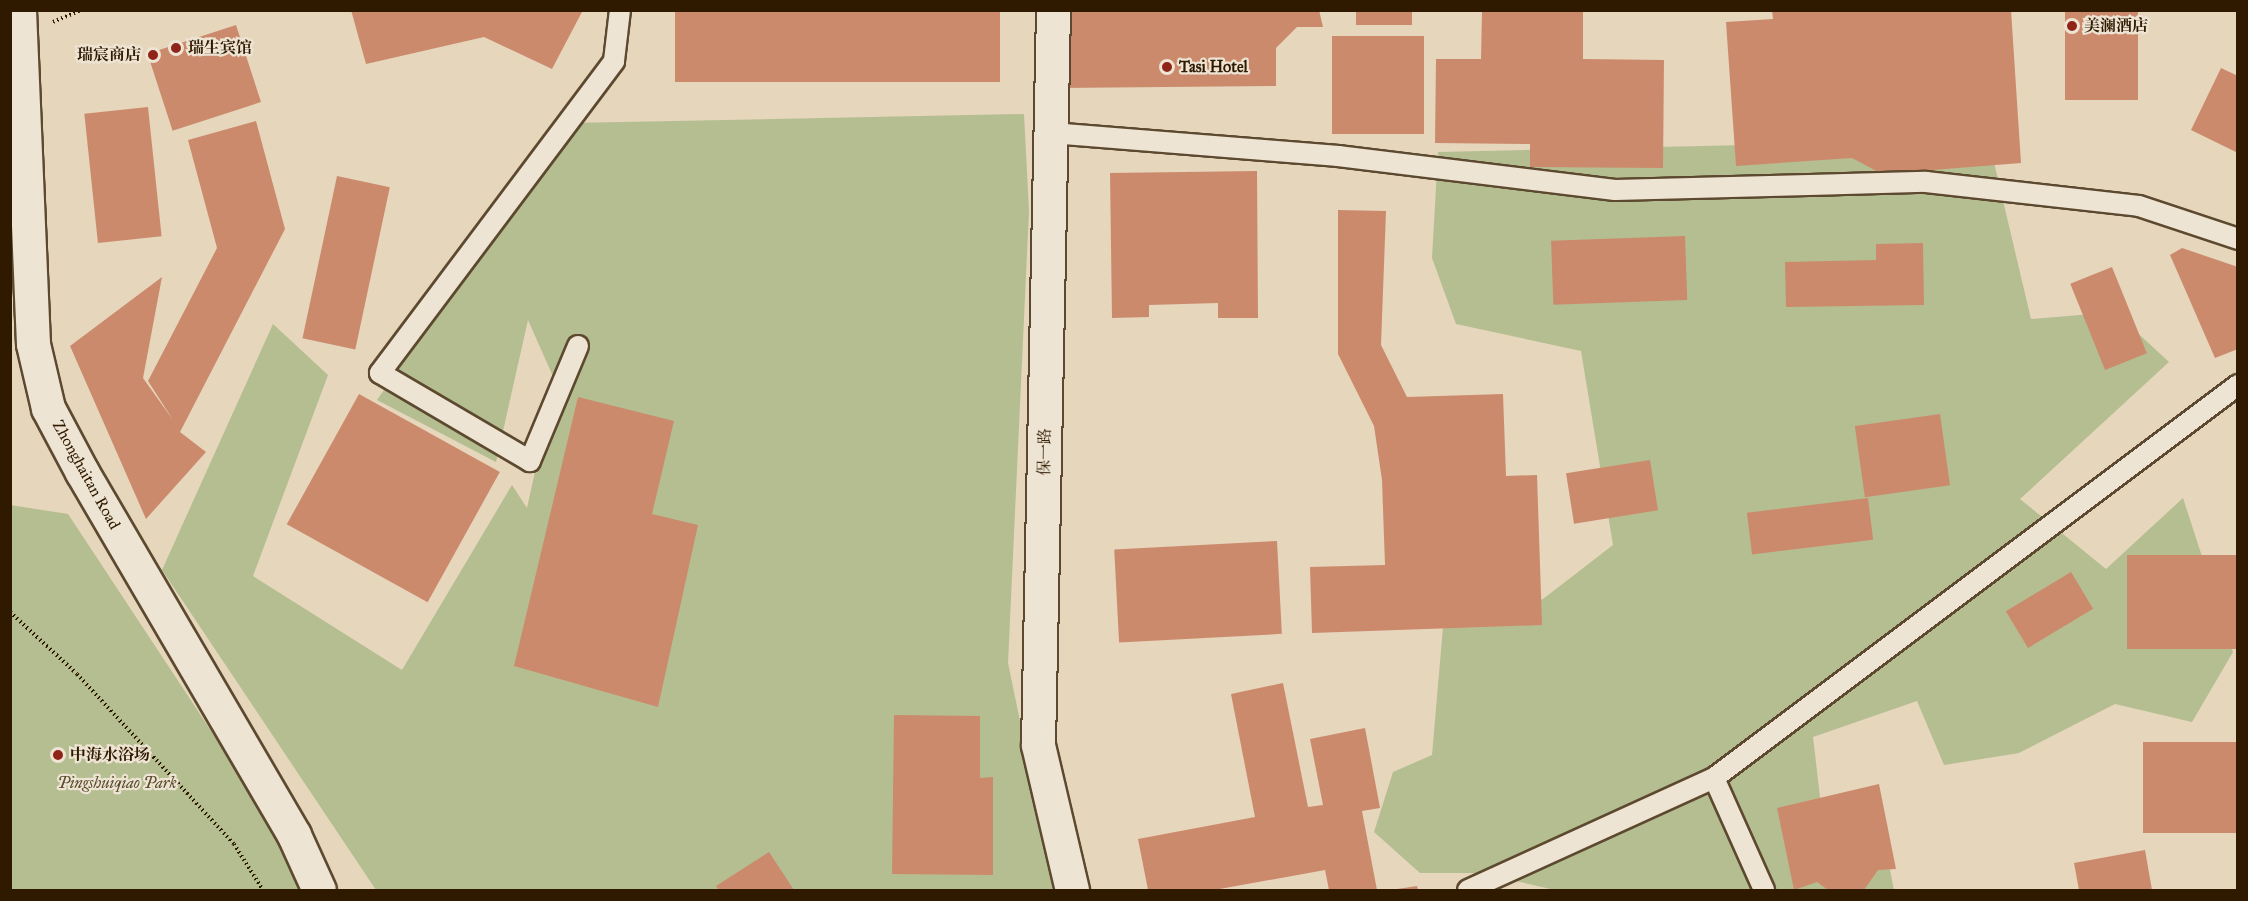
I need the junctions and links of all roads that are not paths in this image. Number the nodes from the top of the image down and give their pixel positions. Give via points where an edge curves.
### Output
1 (19, 10) edge
2 (620, 10) edge
3 (1053, 10) edge
4 (1052, 133) junction
5 (2238, 239) edge
6 (578, 346) dead end
7 (2238, 385) edge
8 (1714, 778) junction
9 (319, 891) edge
10 (1072, 891) edge
11 (1468, 891) edge
12 (1764, 891) edge

1 - 9 main road, Zhonghaitan Road via 33,344 48,408 294,835
2 - 6 lane via 614,61 380,373 530,461
3 - 4 main road, 保一路
4 - 5 lane via 1338,156 1615,190 1926,182 2139,206
4 - 10 main road, 保一路 via 1038,745
7 - 8 lane
8 - 11 lane
8 - 12 lane

